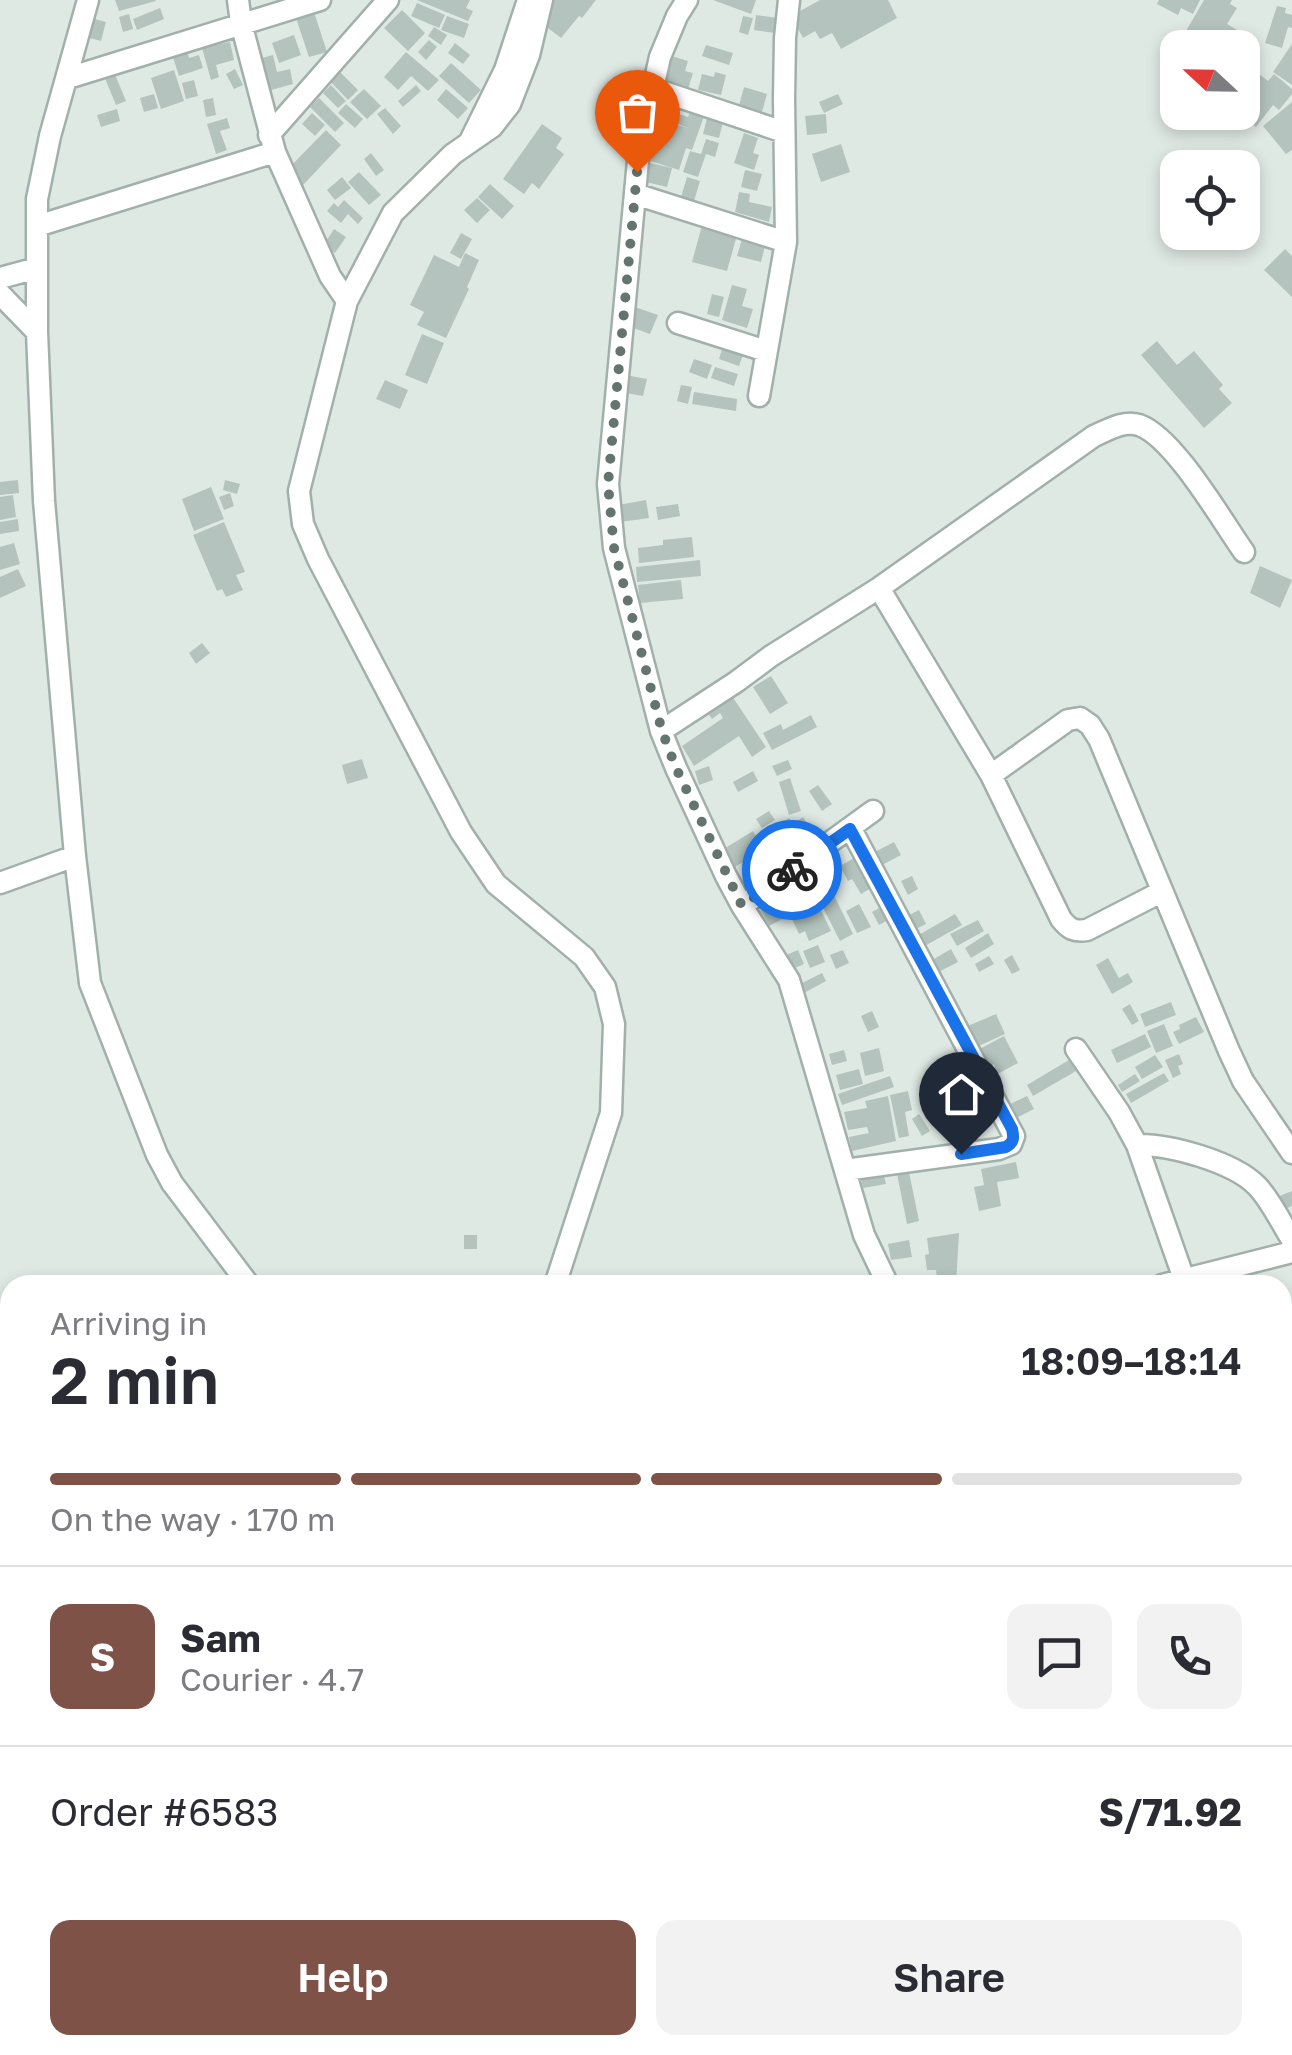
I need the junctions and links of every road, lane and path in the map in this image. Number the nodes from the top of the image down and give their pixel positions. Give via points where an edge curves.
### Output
1 (88, 0) edge
2 (238, 0) edge
3 (320, 0) edge
4 (388, 0) edge
5 (528, 0) edge
6 (542, 0) edge
7 (687, 0) edge
8 (788, 0) edge
9 (241, 22) junction
10 (68, 78) junction
11 (652, 88) junction
12 (784, 132) junction
13 (470, 141) junction
14 (272, 143) junction
15 (635, 194) junction
16 (37, 226) junction
17 (786, 242) junction
18 (37, 268) junction
19 (0, 278) edge
20 (0, 294) edge
21 (347, 301) junction
22 (678, 324) dead end
23 (37, 332) junction
24 (766, 351) junction
25 (759, 396) dead end
26 (1244, 552) dead end
27 (879, 588) junction
28 (662, 731) junction
29 (991, 775) junction
30 (873, 811) dead end
31 (850, 829) junction
32 (75, 856) junction
33 (0, 883) edge
34 (1162, 892) junction
35 (742, 906) junction
36 (1076, 1048) dead end
37 (1136, 1145) junction
38 (1292, 1152) edge
39 (846, 1170) junction
40 (1292, 1240) edge
41 (1292, 1252) edge
42 (241, 1275) edge
43 (558, 1275) edge
44 (883, 1275) edge
45 (1183, 1275) edge
46 (1200, 1275) edge

1 - 10 street
2 - 9 street
3 - 9 street
4 - 14 street
5 - 13 street via 505,70
6 - 13 street via 510,104
7 - 11 street
8 - 12 street
9 - 10 street
9 - 14 street
10 - 16 street via 50,136
11 - 12 street
11 - 15 street
12 - 17 street
13 - 21 street via 394,214
14 - 16 street
14 - 21 street
15 - 17 street
15 - 28 street via 608,484 614,548
16 - 18 street
17 - 24 street
18 - 19 street
18 - 23 street
20 - 23 street
21 - 43 street via 298,491 303,524 461,832 496,884 584,958 604,987 614,1024 612,1113
22 - 24 street
23 - 32 street via 44,501
24 - 25 street
26 - 27 street via 1175,454 1138,424 1121,424 1094,436
27 - 28 street
27 - 29 street
28 - 35 street
29 - 34 street via 1068,928 1087,930
29 - 34 street via 1080,718 1099,739
30 - 31 street
31 - 35 street
31 - 39 street via 1014,1136 1000,1149
32 - 33 street
32 - 42 street via 90,982 157,1155
34 - 38 street via 1243,1080
35 - 39 street via 790,980
36 - 37 street
37 - 40 street via 1232,1168 1258,1186
37 - 45 street
39 - 44 street
41 - 46 street

